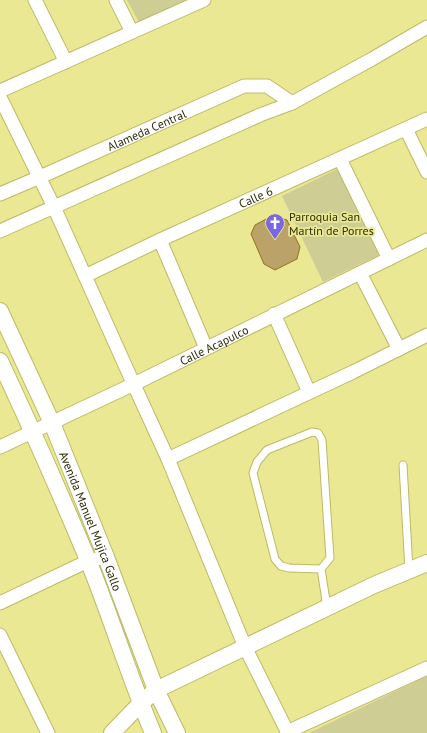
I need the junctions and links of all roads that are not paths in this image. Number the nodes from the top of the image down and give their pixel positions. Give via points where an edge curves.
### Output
1 (35, 0) edge
2 (116, 0) edge
3 (204, 0) edge
4 (427, 27) edge
5 (132, 32) junction
6 (66, 62) junction
7 (0, 91) edge
8 (0, 97) edge
9 (292, 103) junction
10 (427, 119) edge
11 (406, 129) junction
12 (340, 159) junction
13 (427, 172) edge
14 (40, 177) junction
15 (0, 194) edge
16 (54, 207) junction
17 (0, 231) edge
18 (160, 240) junction
19 (427, 240) edge
20 (389, 259) junction
21 (360, 273) junction
22 (85, 276) junction
23 (0, 311) edge
24 (274, 314) junction
25 (427, 335) edge
26 (206, 348) junction
27 (399, 349) junction
28 (0, 361) edge
29 (134, 384) junction
30 (309, 392) junction
31 (52, 423) junction
32 (33, 432) junction
33 (0, 447) edge
34 (168, 459) junction
35 (403, 465) dead end
36 (106, 557) junction
37 (88, 561) junction
38 (427, 563) edge
39 (321, 570) junction
40 (409, 571) junction
41 (2, 598) edge
42 (327, 608) junction
43 (0, 635) edge
44 (245, 648) junction
45 (427, 668) edge
46 (156, 690) junction
47 (140, 704) junction
48 (48, 733) edge
49 (112, 733) edge
50 (153, 733) edge
51 (177, 733) edge
52 (287, 733) edge

1 - 6 street
2 - 5 street
3 - 5 street
4 - 9 street
5 - 6 street
6 - 7 street
8 - 14 street
9 - 14 street, Alameda Central via 267,86 244,86
9 - 16 street
10 - 11 street, Calle 6
11 - 12 street, Calle 6
11 - 13 street
12 - 18 street, Calle 6
12 - 20 street
14 - 15 street, Alameda Central
14 - 16 street
16 - 17 street
16 - 22 street
18 - 22 street, Calle 6
18 - 26 street
19 - 20 street, Calle Acapulco
20 - 21 street, Calle Acapulco
21 - 24 street, Calle Acapulco
21 - 27 street
22 - 29 street
23 - 31 street, Avenida Manuel Mujica Gallo
24 - 26 street, Calle Acapulco
24 - 30 street
25 - 27 street
26 - 29 street, Calle Acapulco
27 - 30 street
28 - 32 street, Avenida Manuel Mujica Gallo
29 - 31 street, Calle Acapulco
29 - 34 street
30 - 34 street
31 - 32 street, Calle Acapulco
31 - 36 street, Avenida Manuel Mujica Gallo
32 - 33 street, Calle Acapulco
32 - 37 street, Avenida Manuel Mujica Gallo
34 - 44 street
35 - 40 lane
36 - 37 street
36 - 46 street, Avenida Manuel Mujica Gallo
37 - 41 street
37 - 47 street, Avenida Manuel Mujica Gallo
38 - 40 street
39 - 39 lane via 330,558 322,440 318,433 312,432 267,450 257,462 253,473 275,559 281,566 289,568
39 - 42 lane
40 - 42 street
42 - 44 street
43 - 48 street
44 - 46 street
44 - 52 street
45 - 52 street
46 - 47 street
46 - 51 street, Avenida Manuel Mujica Gallo
47 - 49 street
47 - 50 street, Avenida Manuel Mujica Gallo

